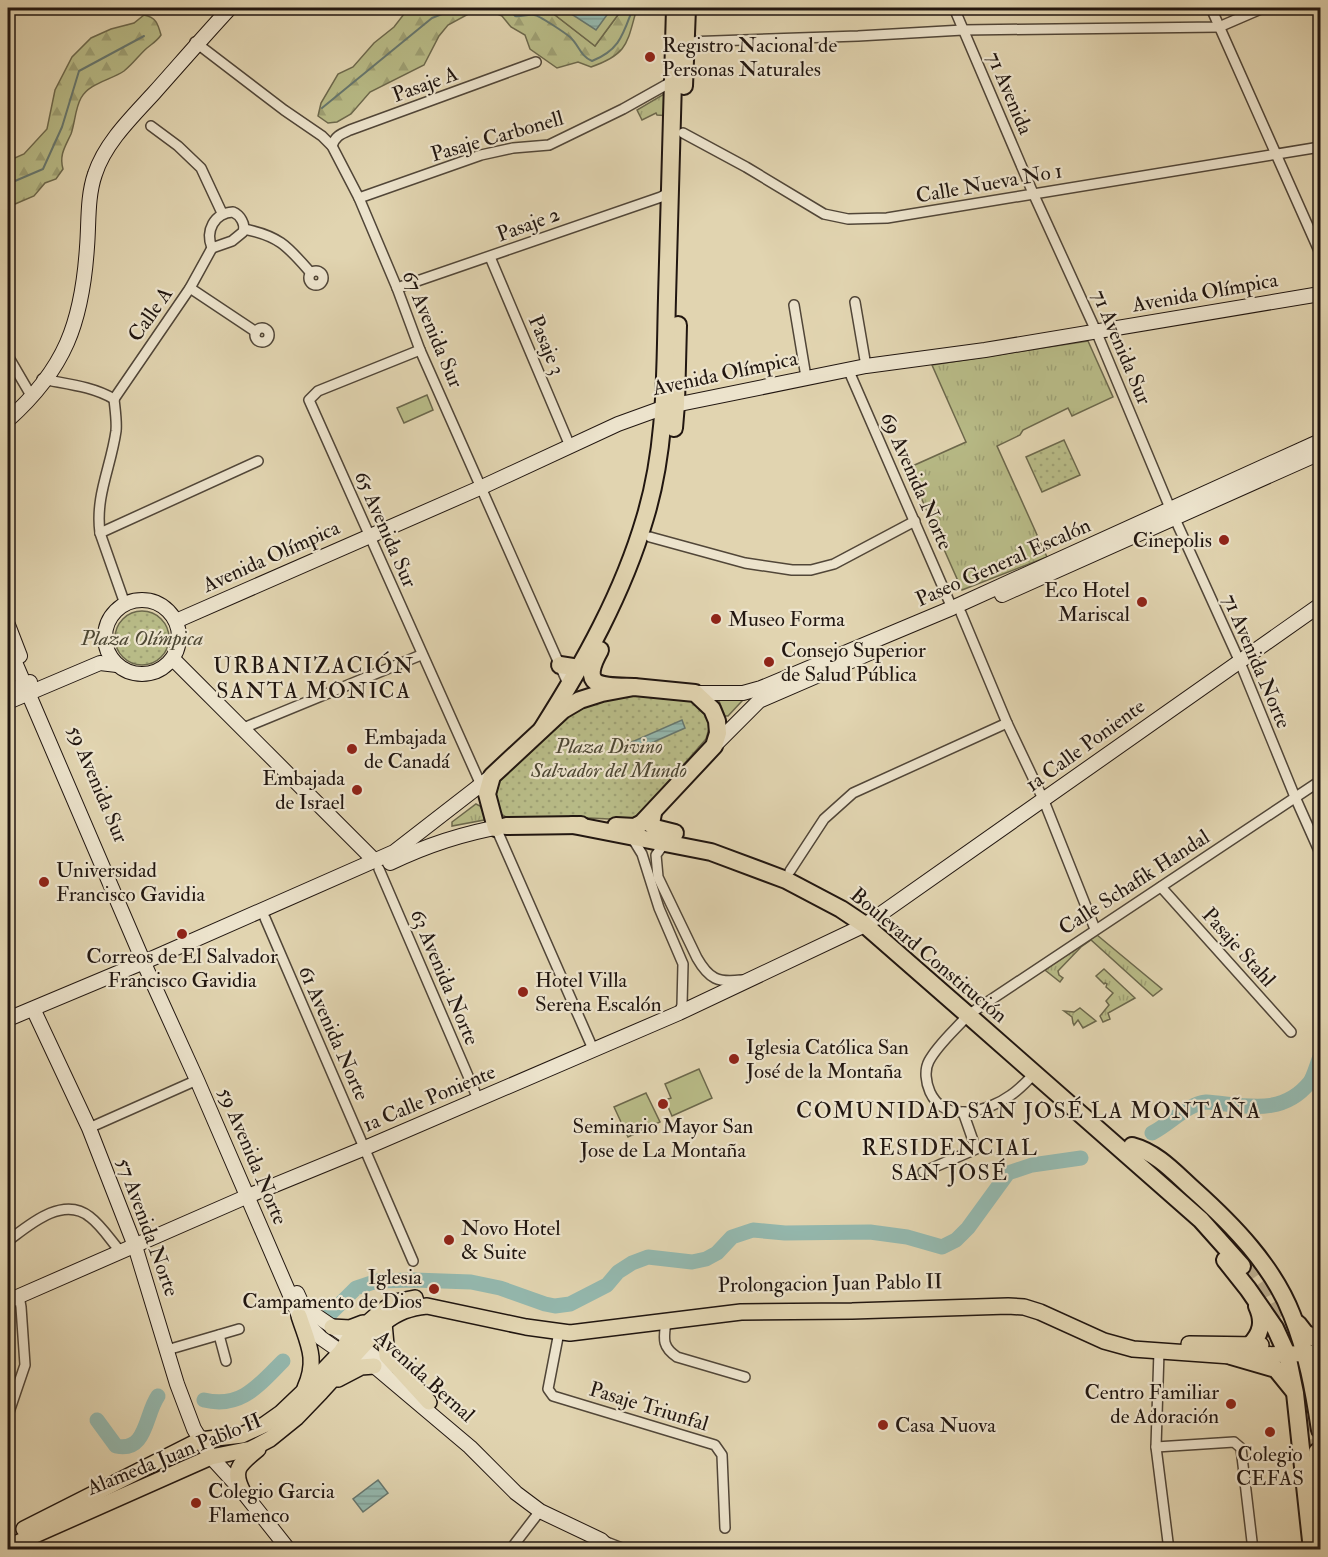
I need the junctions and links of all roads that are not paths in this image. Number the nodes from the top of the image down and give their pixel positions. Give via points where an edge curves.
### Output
1 (221, 8) edge
2 (230, 8) edge
3 (675, 8) edge
4 (687, 8) edge
5 (954, 8) edge
6 (1211, 8) edge
7 (1263, 8) edge
8 (1219, 27) junction
9 (963, 30) junction
10 (195, 42) junction
11 (686, 42) junction
12 (536, 62) dead end
13 (673, 81) junction
14 (151, 126) dead end
15 (682, 133) junction
16 (332, 146) junction
17 (1320, 147) edge
18 (1278, 153) junction
19 (670, 192) junction
20 (1033, 193) junction
21 (359, 198) junction
22 (222, 213) junction
23 (244, 229) junction
24 (212, 248) junction
25 (1320, 253) edge
26 (490, 258) junction
27 (311, 273) dead end
28 (190, 288) junction
29 (397, 288) junction
30 (1320, 294) edge
31 (855, 302) dead end
32 (794, 305) dead end
33 (1096, 331) junction
34 (256, 332) dead end
35 (420, 350) junction
36 (8, 356) edge
37 (866, 366) junction
38 (848, 369) junction
39 (806, 377) junction
40 (43, 379) junction
41 (29, 392) junction
42 (114, 399) junction
43 (670, 405) junction
44 (8, 415) edge
45 (8, 420) edge
46 (1320, 441) edge
47 (570, 446) junction
48 (1320, 453) edge
49 (258, 461) dead end
50 (482, 487) junction
51 (1172, 513) junction
52 (915, 521) junction
53 (100, 533) junction
54 (370, 535) junction
55 (650, 537) junction
56 (125, 604) junction
57 (1320, 605) edge
58 (956, 610) junction
59 (176, 621) junction
60 (8, 625) edge
61 (105, 640) junction
62 (8, 646) edge
63 (421, 655) junction
64 (172, 659) junction
65 (1239, 660) junction
66 (117, 665) junction
67 (560, 665) junction
68 (579, 668) junction
69 (569, 686) junction
70 (634, 687) junction
71 (29, 688) junction
72 (8, 692) edge
73 (695, 693) junction
74 (8, 702) edge
75 (1007, 723) junction
76 (241, 729) junction
77 (542, 729) junction
78 (714, 746) junction
79 (486, 781) junction
80 (1320, 781) edge
81 (1295, 797) junction
82 (1044, 801) junction
83 (653, 813) junction
84 (573, 825) junction
85 (501, 827) junction
86 (631, 836) junction
87 (666, 841) junction
88 (1320, 853) edge
89 (377, 865) junction
90 (790, 871) junction
91 (1161, 887) junction
92 (265, 918) junction
93 (869, 922) junction
94 (1095, 929) junction
95 (149, 964) junction
96 (747, 980) junction
97 (972, 1012) junction
98 (679, 1013) junction
99 (36, 1015) junction
100 (8, 1019) edge
101 (8, 1027) edge
102 (1291, 1032) dead end
103 (593, 1049) junction
104 (1035, 1073) junction
105 (197, 1080) junction
106 (478, 1099) junction
107 (963, 1112) junction
108 (89, 1128) junction
109 (365, 1148) junction
110 (1126, 1148) junction
111 (923, 1172) dead end
112 (250, 1195) junction
113 (8, 1241) edge
114 (135, 1245) junction
115 (121, 1252) junction
116 (413, 1261) dead end
117 (1246, 1263) tunnel mouth
118 (1248, 1289) junction
119 (13, 1299) edge
120 (299, 1316) junction
121 (1293, 1317) junction
122 (381, 1318) junction
123 (666, 1321) junction
124 (332, 1327) junction
125 (239, 1329) dead end
126 (559, 1332) junction
127 (219, 1335) junction
128 (1320, 1343) edge
129 (1250, 1345) junction
130 (351, 1349) junction
131 (1286, 1349) junction
132 (167, 1350) junction
133 (1309, 1350) edge
134 (1159, 1352) junction
135 (1231, 1356) junction
136 (226, 1361) dead end
137 (374, 1366) junction
138 (1320, 1375) edge
139 (745, 1377) dead end
140 (302, 1392) junction
141 (321, 1392) junction
142 (1295, 1393) junction
143 (429, 1402) junction
144 (1316, 1402) junction
145 (8, 1415) edge
146 (1320, 1430) tunnel mouth
147 (270, 1439) junction
148 (200, 1440) junction
149 (470, 1447) junction
150 (1156, 1447) junction
151 (211, 1457) junction
152 (1320, 1490) edge
153 (243, 1492) junction
154 (540, 1511) junction
155 (725, 1528) dead end
156 (8, 1537) edge
157 (606, 1545) edge
158 (8, 1547) edge
159 (289, 1550) edge
160 (510, 1550) edge
161 (627, 1550) edge
162 (1169, 1550) edge
163 (1253, 1550) edge
164 (1312, 1550) edge
165 (1319, 1550) edge

1 - 10 street
2 - 10 street
3 - 13 highway
4 - 11 highway
5 - 9 street, 71 Avenida
6 - 8 street
7 - 8 street
8 - 9 street
8 - 18 street
9 - 11 street
9 - 20 street, 71 Avenida
10 - 16 street, 67 Avenida Sur
10 - 40 street via 114,131 94,160 87,184 79,286 72,316
11 - 15 highway
12 - 16 street, Pasaje A via 350,130 338,136
13 - 19 highway
13 - 21 street, Pasaje Carbonell via 549,145 481,155
14 - 22 street via 201,168
15 - 20 street, Calle Nueva No 1 via 824,214 848,219 887,218
15 - 43 highway
16 - 21 street, 67 Avenida Sur
17 - 18 street, Calle Nueva No 1
18 - 20 street, Calle Nueva No 1
18 - 25 street
19 - 26 street, Pasaje 2
19 - 43 highway
20 - 33 street, 71 Avenida Sur
21 - 29 street, 67 Avenida Sur
22 - 23 street via 237,214
22 - 24 street via 210,231
23 - 24 street via 235,239
23 - 27 street via 280,241
24 - 28 street, Calle A
26 - 29 street, Pasaje 2
26 - 47 street, Pasaje 3
28 - 34 street
28 - 42 street, Calle A
29 - 35 street, 67 Avenida Sur
30 - 33 street, Avenida Olímpica
31 - 37 street
32 - 39 street
33 - 37 street, Avenida Olímpica
33 - 51 street, 71 Avenida Sur
35 - 50 street, 67 Avenida Sur
35 - 54 street, 65 Avenida Sur via 318,391 309,400
36 - 41 street
37 - 38 street, Avenida Olímpica
38 - 39 street, Avenida Olímpica
38 - 52 street, 69 Avenida Norte
39 - 43 street, Avenida Olímpica
40 - 41 street
40 - 42 street via 104,393
40 - 45 street
41 - 44 street
42 - 53 street via 116,430 101,492
43 - 47 street, Avenida Olímpica
43 - 55 highway via 666,477
43 - 68 highway via 646,517 610,610
46 - 51 street, Paseo General Escalón
47 - 50 street, Avenida Olímpica
48 - 51 street, Paseo General Escalón
49 - 53 street
50 - 54 street, Avenida Olímpica
50 - 67 street, 67 Avenida Sur
51 - 58 street, Paseo General Escalón via 1062,570
51 - 65 street, 71 Avenida Norte
52 - 55 street via 834,564 811,570 745,563
52 - 58 street, 69 Avenida Norte
53 - 56 street
54 - 59 street, Avenida Olímpica
54 - 63 street, 65 Avenida Sur
55 - 70 highway via 625,604 591,668 592,678 601,684
56 - 59 street via 154,602
56 - 61 street via 110,619
57 - 65 street, 1a Calle Poniente
58 - 73 street, Paseo General Escalón via 752,691
58 - 75 street, 69 Avenida Norte
58 - 78 street, Paseo General Escalón via 759,701
59 - 64 street via 180,638
60 - 71 street, 59 Avenida Sur
61 - 66 street
61 - 71 street via 96,655
62 - 71 street, 59 Avenida Sur
63 - 76 street
63 - 79 street, 65 Avenida Sur
64 - 66 street via 149,674 132,673
64 - 76 street
65 - 81 street, 71 Avenida Norte
65 - 82 street, 1a Calle Poniente
66 - 71 street via 100,663
67 - 68 highway
67 - 69 street, 67 Avenida Sur
68 - 69 highway
69 - 77 highway
70 - 73 highway
70 - 77 highway via 580,700
71 - 72 street
71 - 74 street
71 - 95 street, 59 Avenida Sur
73 - 78 highway via 712,709 717,721
75 - 82 street, 69 Avenida Norte
75 - 90 street via 853,793 824,819
76 - 89 street
77 - 79 highway
78 - 83 highway
79 - 85 highway via 487,794
79 - 89 street
80 - 81 street, Calle Schafik Handal
81 - 88 street, 71 Avenida Norte
81 - 91 street, Calle Schafik Handal
82 - 93 street, 1a Calle Poniente
82 - 94 street, 69 Avenida Norte
83 - 84 highway via 635,827
83 - 90 highway, Boulevard Constitución via 651,824 655,828 721,845
84 - 85 highway
84 - 86 highway, Boulevard Constitución
85 - 89 street via 435,843
85 - 103 street
86 - 87 highway, Boulevard Constitución
86 - 98 street via 642,854 683,964
87 - 93 highway, Boulevard Constitución via 711,852 776,876
87 - 96 street via 656,855 658,877 704,970 727,982
89 - 92 street
89 - 95 street
89 - 106 street, 63 Avenida Norte
90 - 93 highway, Boulevard Constitución via 842,898
91 - 94 street, Calle Schafik Handal
91 - 102 street, Pasaje Stahl
92 - 95 street
92 - 109 street, 61 Avenida Norte
93 - 96 street, 1a Calle Poniente
93 - 97 highway, Boulevard Constitución
94 - 97 street, Calle Schafik Handal
95 - 99 street
95 - 100 street
95 - 105 street, 59 Avenida Norte
95 - 112 street, 59 Avenida Norte
96 - 98 street, 1a Calle Poniente
97 - 104 highway, Boulevard Constitución
97 - 107 street, Calle Schafik Handal via 929,1060 926,1078 936,1101 950,1110
97 - 110 highway, Boulevard Constitución
98 - 103 street, 1a Calle Poniente
99 - 101 street
99 - 108 street, 57 Avenida Norte
103 - 106 street, 1a Calle Poniente
104 - 107 street via 1001,1102
104 - 110 highway, Boulevard Constitución
105 - 108 street
105 - 112 street, 59 Avenida Norte
106 - 109 street, 1a Calle Poniente
107 - 111 street via 975,1149
108 - 114 street, 57 Avenida Norte
109 - 112 street, 1a Calle Poniente
109 - 116 street, 61 Avenida Norte
110 - 117 highway, Boulevard Constitución via 1215,1219 1236,1242
110 - 118 highway, Boulevard Constitución via 1142,1179 1213,1246
110 - 121 highway, Boulevard Constitución via 1143,1149 1164,1163 1224,1218 1265,1268
112 - 114 street, 1a Calle Poniente
112 - 120 street, 59 Avenida Norte
112 - 124 street, 59 Avenida Norte via 302,1304
113 - 115 street via 34,1222 64,1209 90,1216
114 - 115 street, 1a Calle Poniente
114 - 132 street, 57 Avenida Norte
115 - 119 street, 1a Calle Poniente
118 - 129 highway via 1262,1318 1261,1330
118 - 131 highway, Boulevard Constitución
119 - 145 street via 21,1307 25,1365
120 - 130 street, 59 Avenida Norte via 321,1338
120 - 140 main road via 312,1357 311,1375
121 - 128 highway via 1305,1333
121 - 133 highway, Boulevard Constitución
122 - 124 main road via 350,1328
122 - 126 main road, Prolongacion Juan Pablo II via 428,1306
122 - 129 main road, Prolongacion Juan Pablo II via 395,1302 422,1297 570,1325 750,1304 1019,1300 1059,1310 1099,1330 1131,1339 1164,1344
122 - 130 main road, Prolongacion Juan Pablo II
122 - 143 main road via 387,1356
123 - 126 main road, Prolongacion Juan Pablo II via 582,1333
123 - 134 main road, Prolongacion Juan Pablo II via 766,1310 1008,1306 1040,1312 1115,1344
123 - 139 street via 664,1342 668,1351
124 - 130 street, 59 Avenida Norte
125 - 127 street
126 - 155 street, Pasaje Triunfal via 548,1389 553,1396 719,1448
127 - 132 street
127 - 136 street
128 - 133 main road, Prolongacion Juan Pablo II
129 - 131 main road, Prolongacion Juan Pablo II
130 - 137 street, Avenida Bernal
130 - 140 main road, Alameda Juan Pablo II
130 - 141 main road, Alameda Juan Pablo II
130 - 143 street, Avenida Bernal
131 - 133 main road, Prolongacion Juan Pablo II
131 - 135 main road, Prolongacion Juan Pablo II
131 - 142 highway, Boulevard Constitución
132 - 148 street, 57 Avenida Norte
133 - 144 highway, Boulevard Constitución
134 - 135 main road, Prolongacion Juan Pablo II
134 - 150 street
135 - 142 highway via 1276,1369
137 - 141 main road via 347,1373
137 - 149 street, Avenida Bernal
138 - 144 highway
140 - 148 main road, Alameda Juan Pablo II via 281,1413 253,1431
141 - 147 main road, Alameda Juan Pablo II
142 - 164 highway, Boulevard Constitución
143 - 149 street, Avenida Bernal
144 - 146 highway, Boulevard Constitución
147 - 151 main road, Alameda Juan Pablo II via 251,1449
147 - 153 main road via 241,1463 237,1482
148 - 151 street, 57 Avenida Norte
148 - 156 main road, Alameda Juan Pablo II
149 - 154 street, Avenida Bernal
150 - 162 street
150 - 163 street via 1238,1444
151 - 153 street, 57 Avenida Norte
151 - 158 main road, Alameda Juan Pablo II
152 - 165 highway via 1314,1452
153 - 159 street, 57 Avenida Norte
154 - 157 street, Avenida Bernal
154 - 160 street
157 - 161 street

